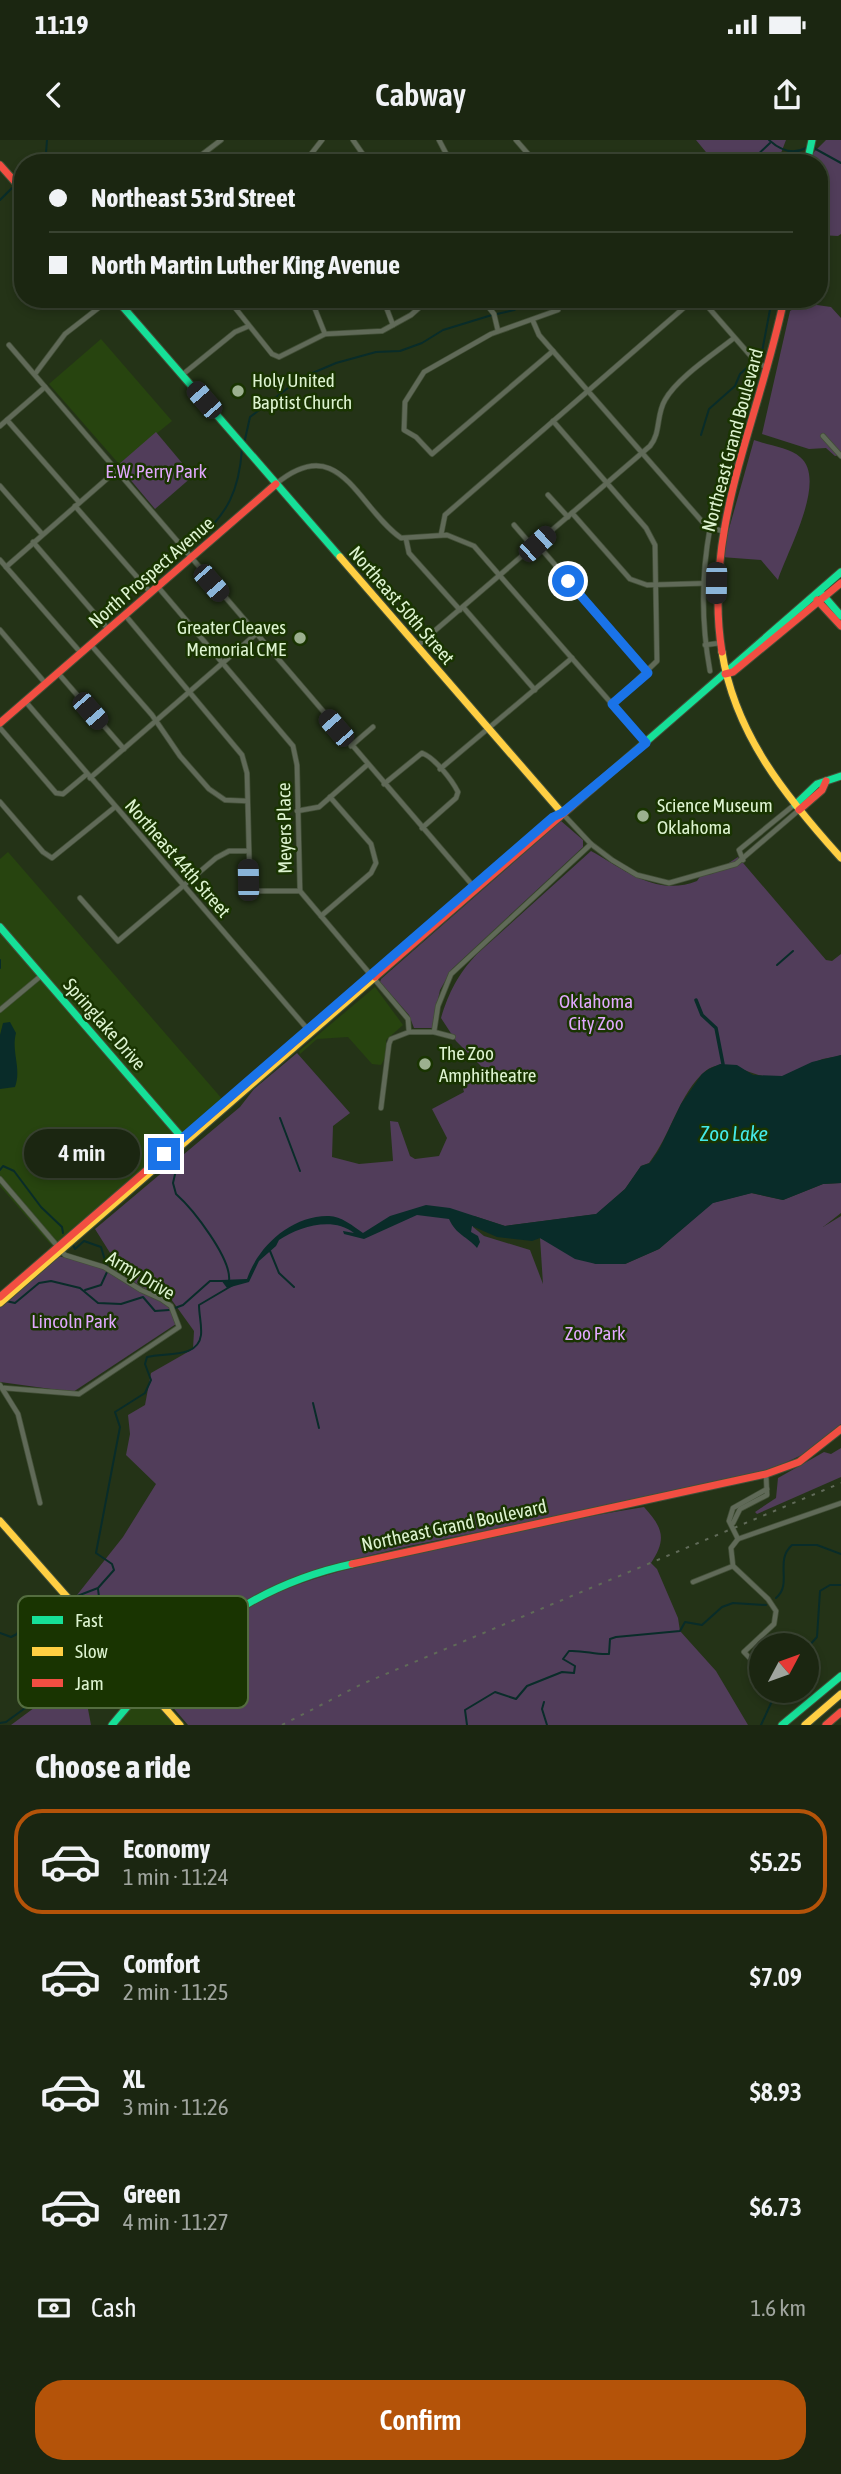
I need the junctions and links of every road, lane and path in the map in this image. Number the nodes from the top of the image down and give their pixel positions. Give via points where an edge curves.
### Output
1 (221, 140) edge
2 (322, 140) edge
3 (516, 140) edge
4 (203, 154) edge
5 (310, 154) edge
6 (528, 154) edge
7 (0, 165) edge
8 (14, 181) edge
9 (98, 308) edge
10 (124, 308) edge
11 (235, 308) edge
12 (315, 308) edge
13 (386, 308) edge
14 (419, 308) edge
15 (490, 308) edge
16 (684, 308) edge
17 (709, 308) edge
18 (782, 308) edge
19 (558, 310) dead end
20 (533, 321) junction
21 (249, 326) junction
22 (393, 326) junction
23 (498, 331) junction
24 (326, 334) junction
25 (734, 338) junction
26 (9, 345) dead end
27 (553, 351) junction
28 (769, 369) junction
29 (34, 374) junction
30 (182, 375) junction
31 (45, 387) junction
32 (589, 391) junction
33 (7, 420) junction
34 (553, 421) junction
35 (0, 426) edge
36 (823, 436) dead end
37 (642, 453) junction
38 (841, 456) edge
39 (117, 470) junction
40 (276, 484) junction
41 (607, 484) junction
42 (0, 486) edge
43 (548, 495) dead end
44 (77, 504) junction
45 (570, 515) junction
46 (514, 525) dead end
47 (710, 528) junction
48 (722, 531) junction
49 (42, 534) junction
50 (441, 535) junction
51 (406, 539) junction
52 (33, 542) junction
53 (535, 546) junction
54 (192, 557) junction
55 (0, 560) edge
56 (6, 567) junction
57 (841, 572) edge
58 (500, 576) junction
59 (702, 583) junction
60 (716, 583) junction
61 (841, 583) edge
62 (656, 584) junction
63 (158, 587) junction
64 (150, 593) junction
65 (819, 597) junction
66 (461, 609) junction
67 (125, 615) junction
68 (841, 616) edge
69 (841, 626) edge
70 (108, 629) junction
71 (0, 630) edge
72 (256, 635) junction
73 (720, 642) junction
74 (91, 645) junction
75 (705, 645) junction
76 (417, 646) junction
77 (81, 653) junction
78 (572, 658) junction
79 (223, 663) junction
80 (710, 671) dead end
81 (58, 673) junction
82 (648, 673) junction
83 (725, 674) junction
84 (46, 684) junction
85 (536, 690) junction
86 (190, 692) junction
87 (25, 701) junction
88 (612, 704) junction
89 (156, 721) junction
90 (1, 722) edge
91 (373, 727) dead end
92 (489, 729) junction
93 (646, 743) junction
94 (351, 746) junction
95 (124, 749) junction
96 (368, 765) junction
97 (440, 769) junction
98 (89, 776) junction
99 (841, 776) edge
100 (384, 783) junction
101 (330, 797) junction
102 (247, 801) junction
103 (0, 802) edge
104 (115, 807) junction
105 (797, 807) junction
106 (297, 811) junction
107 (562, 813) junction
108 (422, 828) junction
109 (591, 844) junction
110 (247, 851) junction
111 (841, 858) edge
112 (743, 860) junction
113 (183, 886) junction
114 (475, 889) junction
115 (300, 891) junction
116 (80, 898) dead end
117 (321, 916) junction
118 (0, 927) edge
119 (42, 975) junction
120 (373, 976) junction
121 (0, 1010) edge
122 (309, 1031) junction
123 (409, 1032) junction
124 (434, 1032) junction
125 (453, 1037) dead end
126 (381, 1108) dead end
127 (184, 1140) junction
128 (0, 1179) edge
129 (59, 1248) junction
130 (0, 1297) edge
131 (0, 1303) edge
132 (2, 1386) edge
133 (841, 1429) edge
134 (766, 1474) junction
135 (40, 1503) dead end
136 (841, 1503) edge
137 (0, 1521) edge
138 (738, 1539) junction
139 (733, 1566) junction
140 (694, 1582) dead end
141 (66, 1596) edge
142 (248, 1604) edge
143 (764, 1633) edge
144 (841, 1676) edge
145 (841, 1694) edge
146 (125, 1708) edge
147 (165, 1708) edge
148 (841, 1712) edge
149 (112, 1725) edge
150 (180, 1725) edge
151 (782, 1725) edge
152 (805, 1725) edge
153 (826, 1725) edge

1 - 4 street
2 - 5 street
3 - 6 street
7 - 8 main road
9 - 29 street via 65,334
10 - 30 main road, Northeast 50th Street
11 - 21 street
12 - 24 street
13 - 22 street
14 - 22 street
15 - 23 street
16 - 32 street
17 - 25 street
18 - 28 main road, Northeast Grand Boulevard
19 - 20 street
20 - 23 street
20 - 27 street
21 - 24 street via 279,357
21 - 30 street
22 - 24 street via 376,333
23 - 27 street via 421,374 405,402 405,432 432,454
25 - 28 street via 758,365
25 - 37 street via 668,396 659,415 657,435
26 - 29 street
27 - 32 street
28 - 48 main road, Northeast Grand Boulevard
29 - 31 street
30 - 40 main road, Northeast 50th Street
31 - 33 street
31 - 39 street
32 - 34 street
32 - 37 street
33 - 35 street
33 - 44 street
34 - 41 street
34 - 50 street via 445,514
36 - 38 street
37 - 41 street
37 - 47 street
39 - 44 street
39 - 54 street
40 - 51 street, North Prospect Avenue via 306,465 331,468 388,527
40 - 54 main road, North Prospect Avenue
40 - 76 main road, Northeast 50th Street
41 - 45 street
41 - 62 street via 652,537
42 - 49 street
43 - 45 street
44 - 49 street
44 - 64 street
45 - 53 street
45 - 62 street via 630,579
46 - 53 street
47 - 48 street
47 - 59 street, Northeast Grand Boulevard
48 - 60 main road, Northeast Grand Boulevard
49 - 52 street
50 - 51 street
50 - 58 street via 474,547
51 - 66 street via 410,553
52 - 56 street
52 - 70 street
53 - 58 street
53 - 82 street
54 - 63 main road, North Prospect Avenue
54 - 72 street
55 - 56 street
56 - 77 street
57 - 65 main road
58 - 66 street
58 - 78 street
59 - 60 street
59 - 62 street
59 - 75 street, Northeast Grand Boulevard
60 - 73 main road, Northeast Grand Boulevard
61 - 65 main road
62 - 82 street via 657,661
63 - 64 main road, North Prospect Avenue
63 - 79 street, Meyers Place
64 - 67 main road, North Prospect Avenue
65 - 68 main road
65 - 69 main road
65 - 83 main road via 733,672
66 - 76 street
66 - 85 street
67 - 70 main road, North Prospect Avenue
67 - 86 street
70 - 74 main road, North Prospect Avenue
71 - 84 street
72 - 79 street
72 - 94 street
73 - 75 street
73 - 83 main road, Northeast Grand Boulevard
74 - 77 main road, North Prospect Avenue
74 - 89 street
75 - 80 street, Northeast Grand Boulevard
76 - 92 main road, Northeast 50th Street
77 - 81 main road, North Prospect Avenue
78 - 85 street
78 - 88 street
79 - 86 street
79 - 106 street, Meyers Place via 293,746 298,765
81 - 84 main road, North Prospect Avenue
81 - 95 street
82 - 88 street
83 - 93 main road
83 - 105 main road, Northeast Grand Boulevard via 750,737
84 - 87 main road, North Prospect Avenue
85 - 92 street
86 - 89 street
86 - 102 street via 242,755
87 - 90 main road, North Prospect Avenue
87 - 98 street, Northeast 44th Street
88 - 93 street
89 - 95 street
89 - 102 street via 217,797
90 - 98 street via 56,793 63,794
91 - 94 street
92 - 97 street
92 - 107 main road, Northeast 50th Street
93 - 107 main road
94 - 96 street
95 - 98 street
96 - 100 street
96 - 101 street
97 - 100 street via 422,753
97 - 108 street via 458,794
98 - 104 street, Northeast 44th Street
99 - 105 main road via 817,785
100 - 108 street
101 - 106 street via 315,809
101 - 117 street via 371,844 376,863 371,873
102 - 110 street
103 - 104 street via 43,852 55,858
104 - 113 street, Northeast 44th Street
105 - 111 main road, Northeast Grand Boulevard
105 - 112 street
105 - 112 street via 739,850
106 - 115 street, Meyers Place
107 - 109 street, Northeast 50th Street
107 - 114 main road
108 - 114 street
109 - 112 street, Northeast 50th Street via 637,876 669,883
109 - 124 street via 451,974
110 - 113 street via 225,852
110 - 115 street via 252,890
113 - 116 street via 118,941
113 - 122 street, Northeast 44th Street
114 - 120 main road
115 - 117 street, Meyers Place
117 - 120 street, Meyers Place
118 - 119 main road, Springlake Drive
119 - 121 street
119 - 127 main road, Springlake Drive
120 - 122 main road
120 - 123 street, Meyers Place via 405,1014
122 - 127 main road
123 - 124 street
123 - 126 street via 389,1044
124 - 125 street
127 - 129 main road
128 - 129 street, Army Drive
129 - 130 main road
129 - 131 main road
129 - 132 street, Army Drive via 171,1306 178,1327 79,1394
132 - 135 street via 18,1414
133 - 134 main road, Northeast Grand Boulevard via 799,1462
134 - 138 street via 769,1493 729,1515
134 - 142 main road, Northeast Grand Boulevard via 341,1566 280,1585
136 - 138 street
137 - 141 main road
138 - 139 street via 731,1548
139 - 140 street
139 - 143 street via 776,1611 774,1624
144 - 151 main road
145 - 152 main road
146 - 149 main road, Northeast Grand Boulevard
147 - 150 main road
148 - 153 main road

